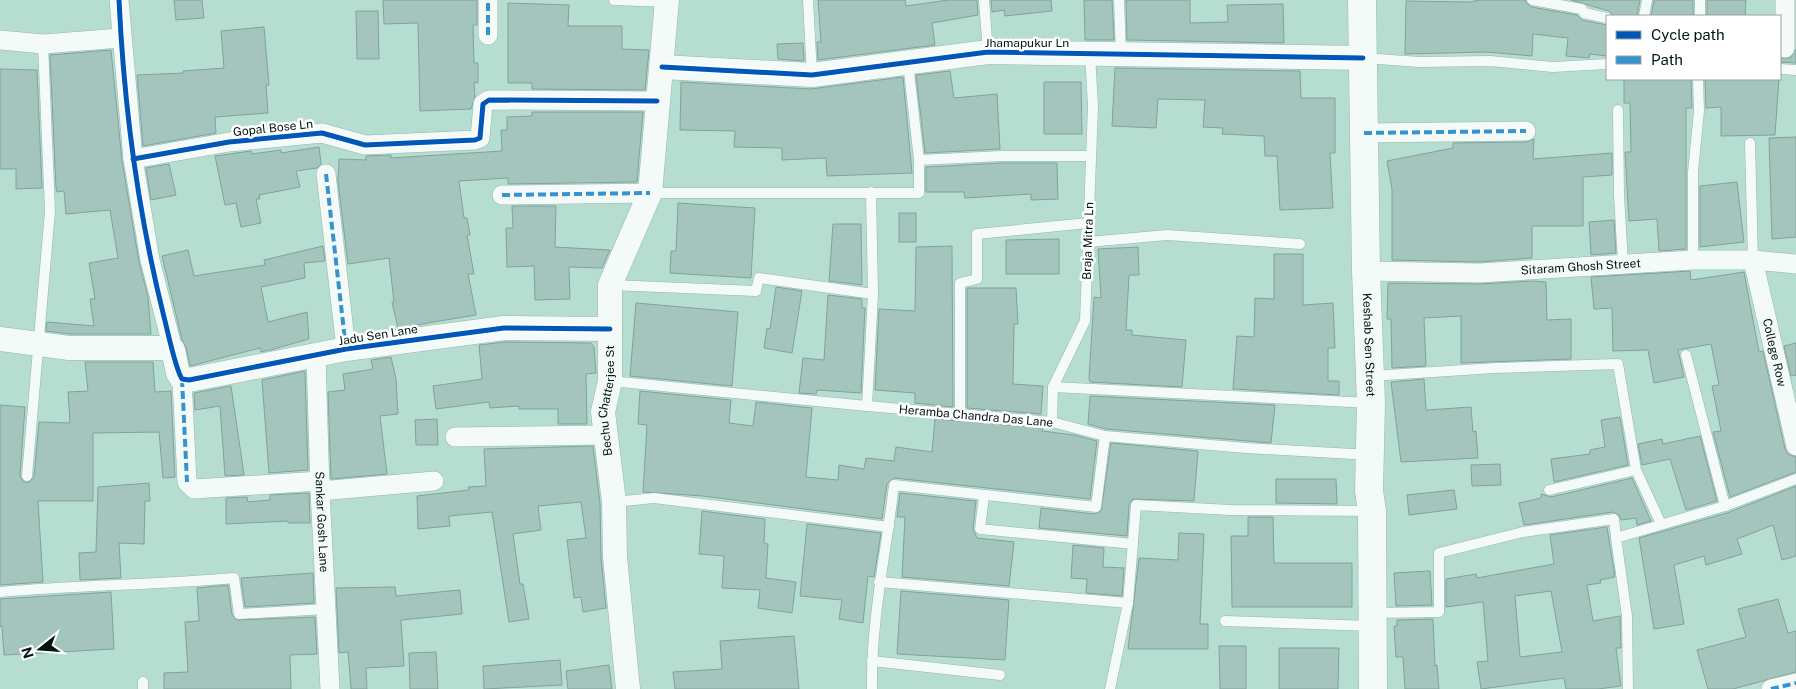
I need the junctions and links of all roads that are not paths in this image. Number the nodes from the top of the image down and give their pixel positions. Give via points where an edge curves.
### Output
1 (119, 0) edge
2 (488, 0) edge
3 (614, 0) edge
4 (808, 0) edge
5 (984, 0) edge
6 (1118, 0) edge
7 (1362, 0) edge
8 (1532, 0) edge
9 (1647, 0) edge
10 (1700, 0) edge
11 (1784, 0) edge
12 (667, 1) edge
13 (1644, 15) edge
14 (1700, 15) edge
15 (1606, 18) edge
16 (488, 35) dead end
17 (121, 38) junction
18 (0, 40) edge
19 (43, 44) junction
20 (1785, 48) dead end
21 (988, 52) junction
22 (1090, 53) junction
23 (1121, 54) junction
24 (1363, 58) junction
25 (908, 63) junction
26 (1606, 64) edge
27 (662, 67) junction
28 (1781, 70) edge
29 (1796, 70) edge
30 (812, 74) junction
31 (1698, 80) edge
32 (657, 101) junction
33 (1618, 110) dead end
34 (1526, 131) dead end
35 (1364, 133) junction
36 (1750, 143) dead end
37 (1090, 156) junction
38 (133, 159) junction
39 (919, 160) junction
40 (326, 174) dead end
41 (871, 192) junction
42 (650, 193) junction
43 (502, 195) dead end
44 (1088, 223) junction
45 (1088, 242) junction
46 (1300, 244) dead end
47 (1693, 260) junction
48 (1753, 260) junction
49 (1623, 263) junction
50 (1796, 264) edge
51 (1366, 271) junction
52 (610, 285) junction
53 (873, 294) junction
54 (610, 329) junction
55 (0, 339) edge
56 (37, 345) junction
57 (346, 349) junction
58 (173, 350) junction
59 (1686, 355) dead end
60 (316, 356) junction
61 (1370, 376) junction
62 (182, 379) junction
63 (610, 381) junction
64 (1053, 387) junction
65 (1371, 403) junction
66 (867, 406) junction
67 (960, 414) junction
68 (1052, 422) junction
69 (606, 435) junction
70 (1104, 436) junction
71 (455, 437) dead end
72 (1796, 446) edge
73 (1371, 455) junction
74 (1636, 470) junction
75 (27, 476) dead end
76 (1796, 479) edge
77 (434, 481) dead end
78 (320, 486) junction
79 (1549, 490) dead end
80 (984, 496) junction
81 (614, 502) junction
82 (1725, 506) junction
83 (1372, 511) junction
84 (1661, 524) junction
85 (889, 526) junction
86 (1616, 538) junction
87 (1133, 544) junction
88 (879, 582) junction
89 (0, 592) edge
90 (1128, 603) junction
91 (328, 609) junction
92 (1371, 619) junction
93 (1225, 621) dead end
94 (872, 660) junction
95 (1000, 675) dead end
96 (1796, 683) edge
97 (330, 689) edge
98 (628, 689) edge
99 (872, 689) edge
100 (1110, 689) edge
101 (1373, 689) edge
102 (1628, 689) edge
103 (1771, 689) edge

1 - 17 street
2 - 16 street
3 - 12 lane
4 - 30 lane
5 - 21 lane
6 - 23 lane
7 - 24 main road, Keshab Sen Street
8 - 15 lane via 1582,9 1584,13
9 - 13 lane
10 - 14 lane
11 - 20 street
12 - 27 street, Bechu Chatterjee St
17 - 19 street
17 - 38 street
18 - 19 street
19 - 56 lane via 50,211
21 - 22 street, Jhamapukur Ln
21 - 25 street, Jhamapukur Ln
22 - 23 street, Jhamapukur Ln
22 - 37 lane, Braja Mitra Ln via 1093,106
23 - 24 street, Jhamapukur Ln
24 - 26 lane via 1419,62 1490,61 1553,67
24 - 35 main road, Keshab Sen Street
25 - 30 street, Jhamapukur Ln
25 - 39 lane
27 - 30 street, Jhamapukur Ln
27 - 32 street, Bechu Chatterjee St
28 - 29 lane
31 - 47 lane
32 - 38 street, Gopal Bose Ln via 489,100 483,104 480,138 475,140 365,145 322,133 230,142
32 - 42 street, Bechu Chatterjee St
33 - 49 lane
34 - 35 street
35 - 51 main road, Keshab Sen Street
36 - 48 lane
37 - 39 lane
37 - 44 lane, Braja Mitra Ln
38 - 58 street via 150,260
39 - 41 lane via 919,193
40 - 57 street
41 - 42 lane
41 - 53 lane
42 - 43 street
42 - 52 street, Bechu Chatterjee St
44 - 45 lane, Braja Mitra Ln
44 - 67 lane via 977,234 977,279 960,283
45 - 46 lane via 1167,235
45 - 64 lane, Braja Mitra Ln via 1085,321
47 - 48 street, Sitaram Ghosh Street
47 - 49 street, Sitaram Ghosh Street
48 - 50 street, Sitaram Ghosh Street
48 - 72 street, College Row
49 - 51 street, Sitaram Ghosh Street via 1479,272
51 - 61 main road, Keshab Sen Street
52 - 53 lane via 756,291 759,278
52 - 54 street, Bechu Chatterjee St
53 - 66 lane
54 - 57 street, Jadu Sen Lane via 504,328
54 - 63 street, Bechu Chatterjee St
55 - 56 street
56 - 58 street
56 - 75 lane
57 - 60 street, Jadu Sen Lane
58 - 62 street
59 - 82 lane
60 - 62 street, Jadu Sen Lane
60 - 78 street, Sankar Gosh Lane
61 - 65 main road, Keshab Sen Street
61 - 74 lane via 1618,364
62 - 78 street via 187,482 194,489
63 - 66 lane, Heramba Chandra Das Lane
63 - 69 street, Bechu Chatterjee St via 603,412
64 - 65 lane
64 - 68 lane, Braja Mitra Ln
65 - 73 main road, Keshab Sen Street
66 - 67 lane, Heramba Chandra Das Lane
67 - 68 lane, Heramba Chandra Das Lane
68 - 70 lane, Heramba Chandra Das Lane
69 - 71 street
69 - 81 street, Bechu Chatterjee St
70 - 73 lane, Heramba Chandra Das Lane
70 - 80 lane via 1096,507
73 - 83 main road, Keshab Sen Street via 1369,490
74 - 79 lane
74 - 84 lane
76 - 82 lane
77 - 78 street
78 - 91 street, Sankar Gosh Lane
80 - 85 lane via 894,485
80 - 87 lane via 980,529
81 - 85 lane via 654,498
81 - 98 street, Bechu Chatterjee St via 615,557
82 - 84 lane
83 - 87 lane via 1230,510 1136,505
83 - 92 main road, Keshab Sen Street
84 - 86 lane
85 - 88 lane
86 - 92 lane via 1614,519 1523,532 1439,553 1439,612
86 - 102 lane via 1627,616
87 - 90 lane
88 - 90 lane
88 - 94 lane
89 - 91 lane via 234,578 239,614
90 - 100 lane
91 - 97 street, Sankar Gosh Lane
92 - 93 lane
92 - 101 main road, Keshab Sen Street
94 - 95 lane
94 - 99 lane
96 - 103 street

